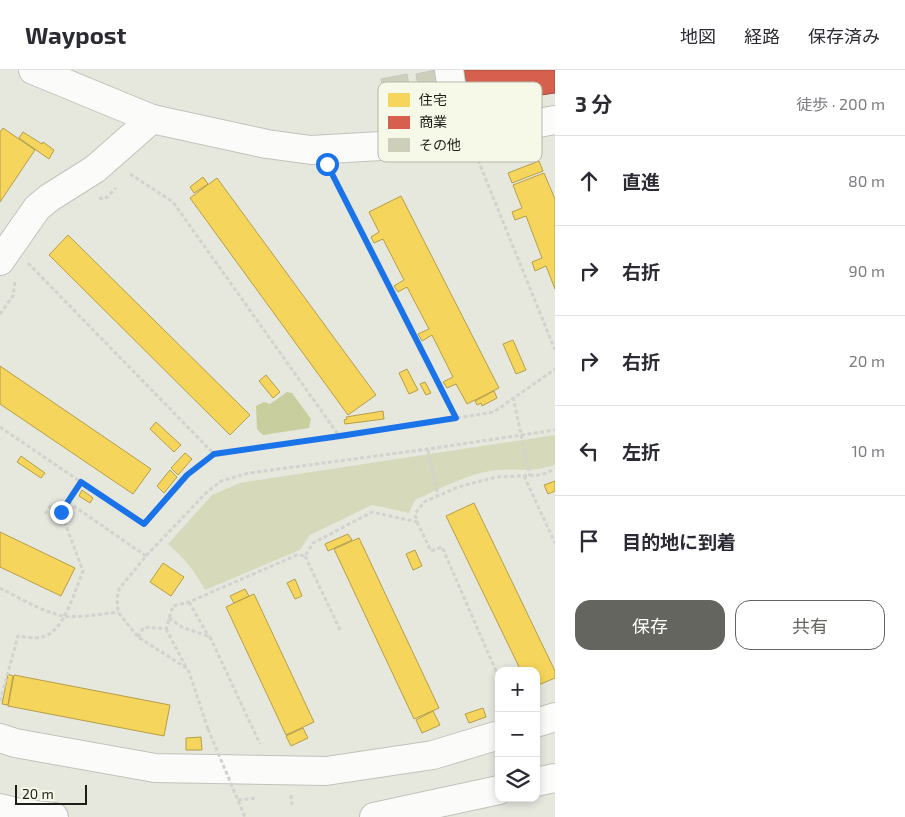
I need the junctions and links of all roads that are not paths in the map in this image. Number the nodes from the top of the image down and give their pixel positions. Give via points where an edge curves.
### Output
1 (32, 70) edge
2 (152, 119) junction
3 (555, 120) edge
4 (542, 124) edge
5 (378, 146) edge
6 (13, 267) edge
7 (555, 717) edge
8 (540, 722) edge
9 (495, 736) edge
10 (0, 738) edge
11 (555, 778) edge
12 (540, 781) edge
13 (495, 791) edge
14 (16, 813) edge
15 (54, 817) edge
16 (374, 817) edge

1 - 2 street
2 - 5 street via 267,144 311,150
2 - 6 street via 95,169 37,208
3 - 4 street
7 - 8 street
9 - 10 street via 434,755 326,771 155,768
11 - 12 street
13 - 16 street
14 - 15 street

